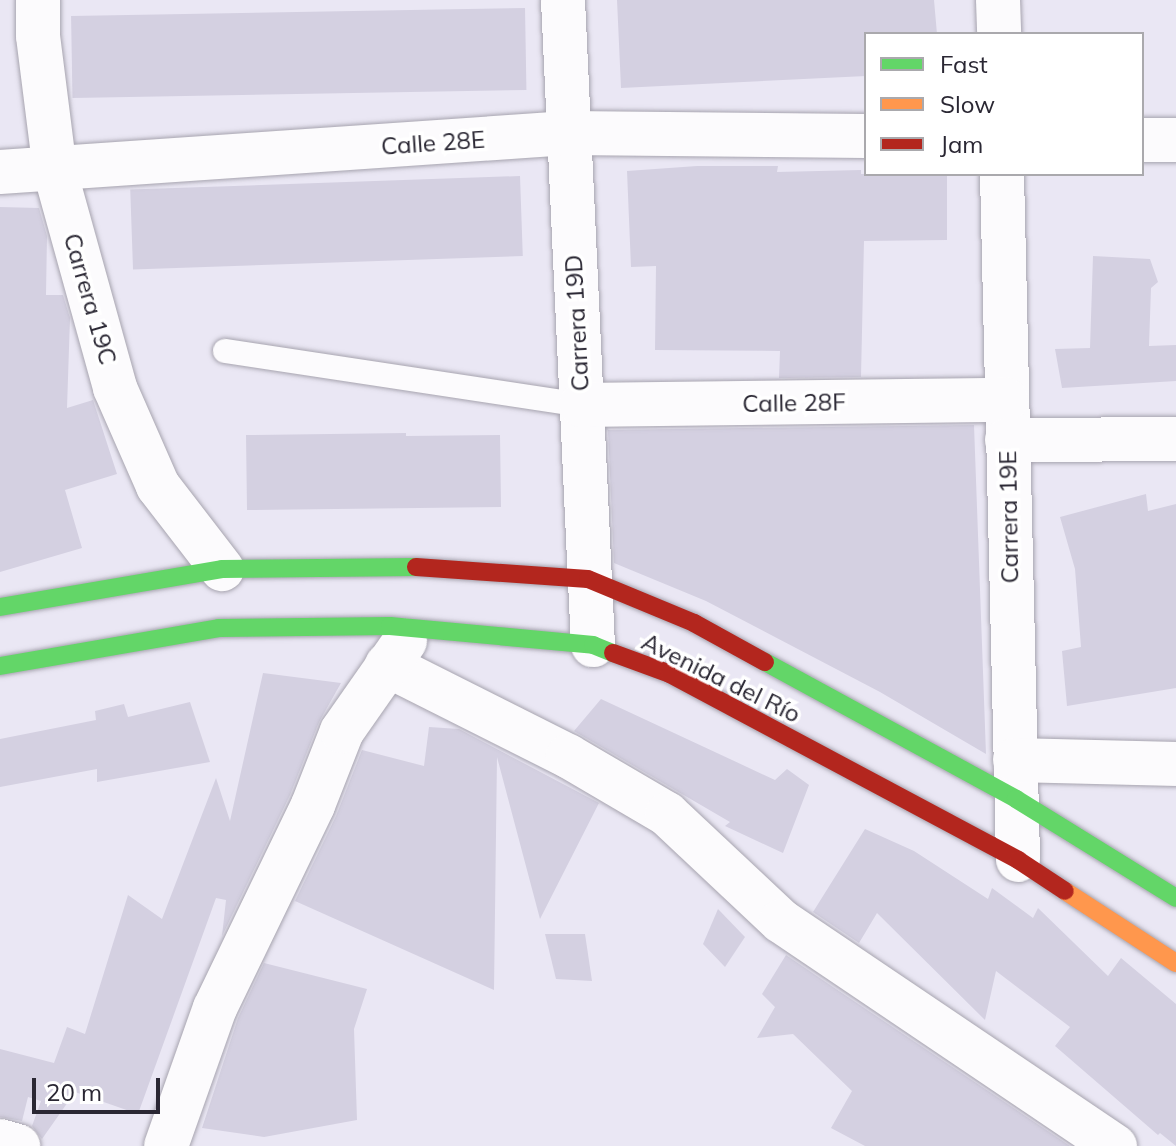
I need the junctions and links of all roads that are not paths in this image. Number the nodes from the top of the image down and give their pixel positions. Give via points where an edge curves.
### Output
1 (38, 0) edge
2 (563, 0) edge
3 (998, 0) edge
4 (999, 32) edge
5 (568, 133) junction
6 (864, 136) edge
7 (1144, 140) edge
8 (1176, 140) edge
9 (55, 171) junction
10 (0, 172) edge
11 (1002, 176) edge
12 (225, 351) dead end
13 (581, 405) junction
14 (1007, 420) junction
15 (1176, 439) edge
16 (222, 569) junction
17 (588, 579) junction
18 (0, 607) edge
19 (415, 628) junction
20 (593, 645) junction
21 (387, 665) junction
22 (0, 666) edge
23 (1176, 764) edge
24 (1016, 780) junction
25 (1018, 860) junction
26 (1176, 898) edge
27 (1176, 963) edge
28 (0, 1141) edge
29 (18, 1146) edge
30 (166, 1146) edge
31 (1115, 1146) edge

1 - 9 street, Carrera 19C
2 - 5 street, Carrera 19D
3 - 4 street
5 - 6 street, Calle 28E
5 - 9 street, Calle 28E
5 - 13 street, Carrera 19D
7 - 8 street
9 - 10 street, Calle 28E
9 - 16 street, Carrera 19C via 115,388 158,486
11 - 14 street, Carrera 19E
12 - 13 lane
13 - 14 street, Calle 28F
13 - 17 street, Carrera 19D
14 - 15 street, Calle 28F
14 - 24 street, Carrera 19E
16 - 17 main road, Avenida del Río via 408,566
16 - 18 main road, Avenida del Río
17 - 20 street, Carrera 19D
17 - 24 main road, Avenida del Río via 694,623
19 - 20 main road, Avenida del Río
19 - 21 street
19 - 22 main road, Avenida del Río via 219,628
20 - 25 main road, Avenida del Río via 670,674
21 - 30 street via 342,731 313,805 215,1008
21 - 31 street via 568,756 667,814 781,921
23 - 24 street
24 - 25 street, Carrera 19E
24 - 26 main road, Avenida del Río
25 - 27 main road, Avenida del Río
28 - 29 street

